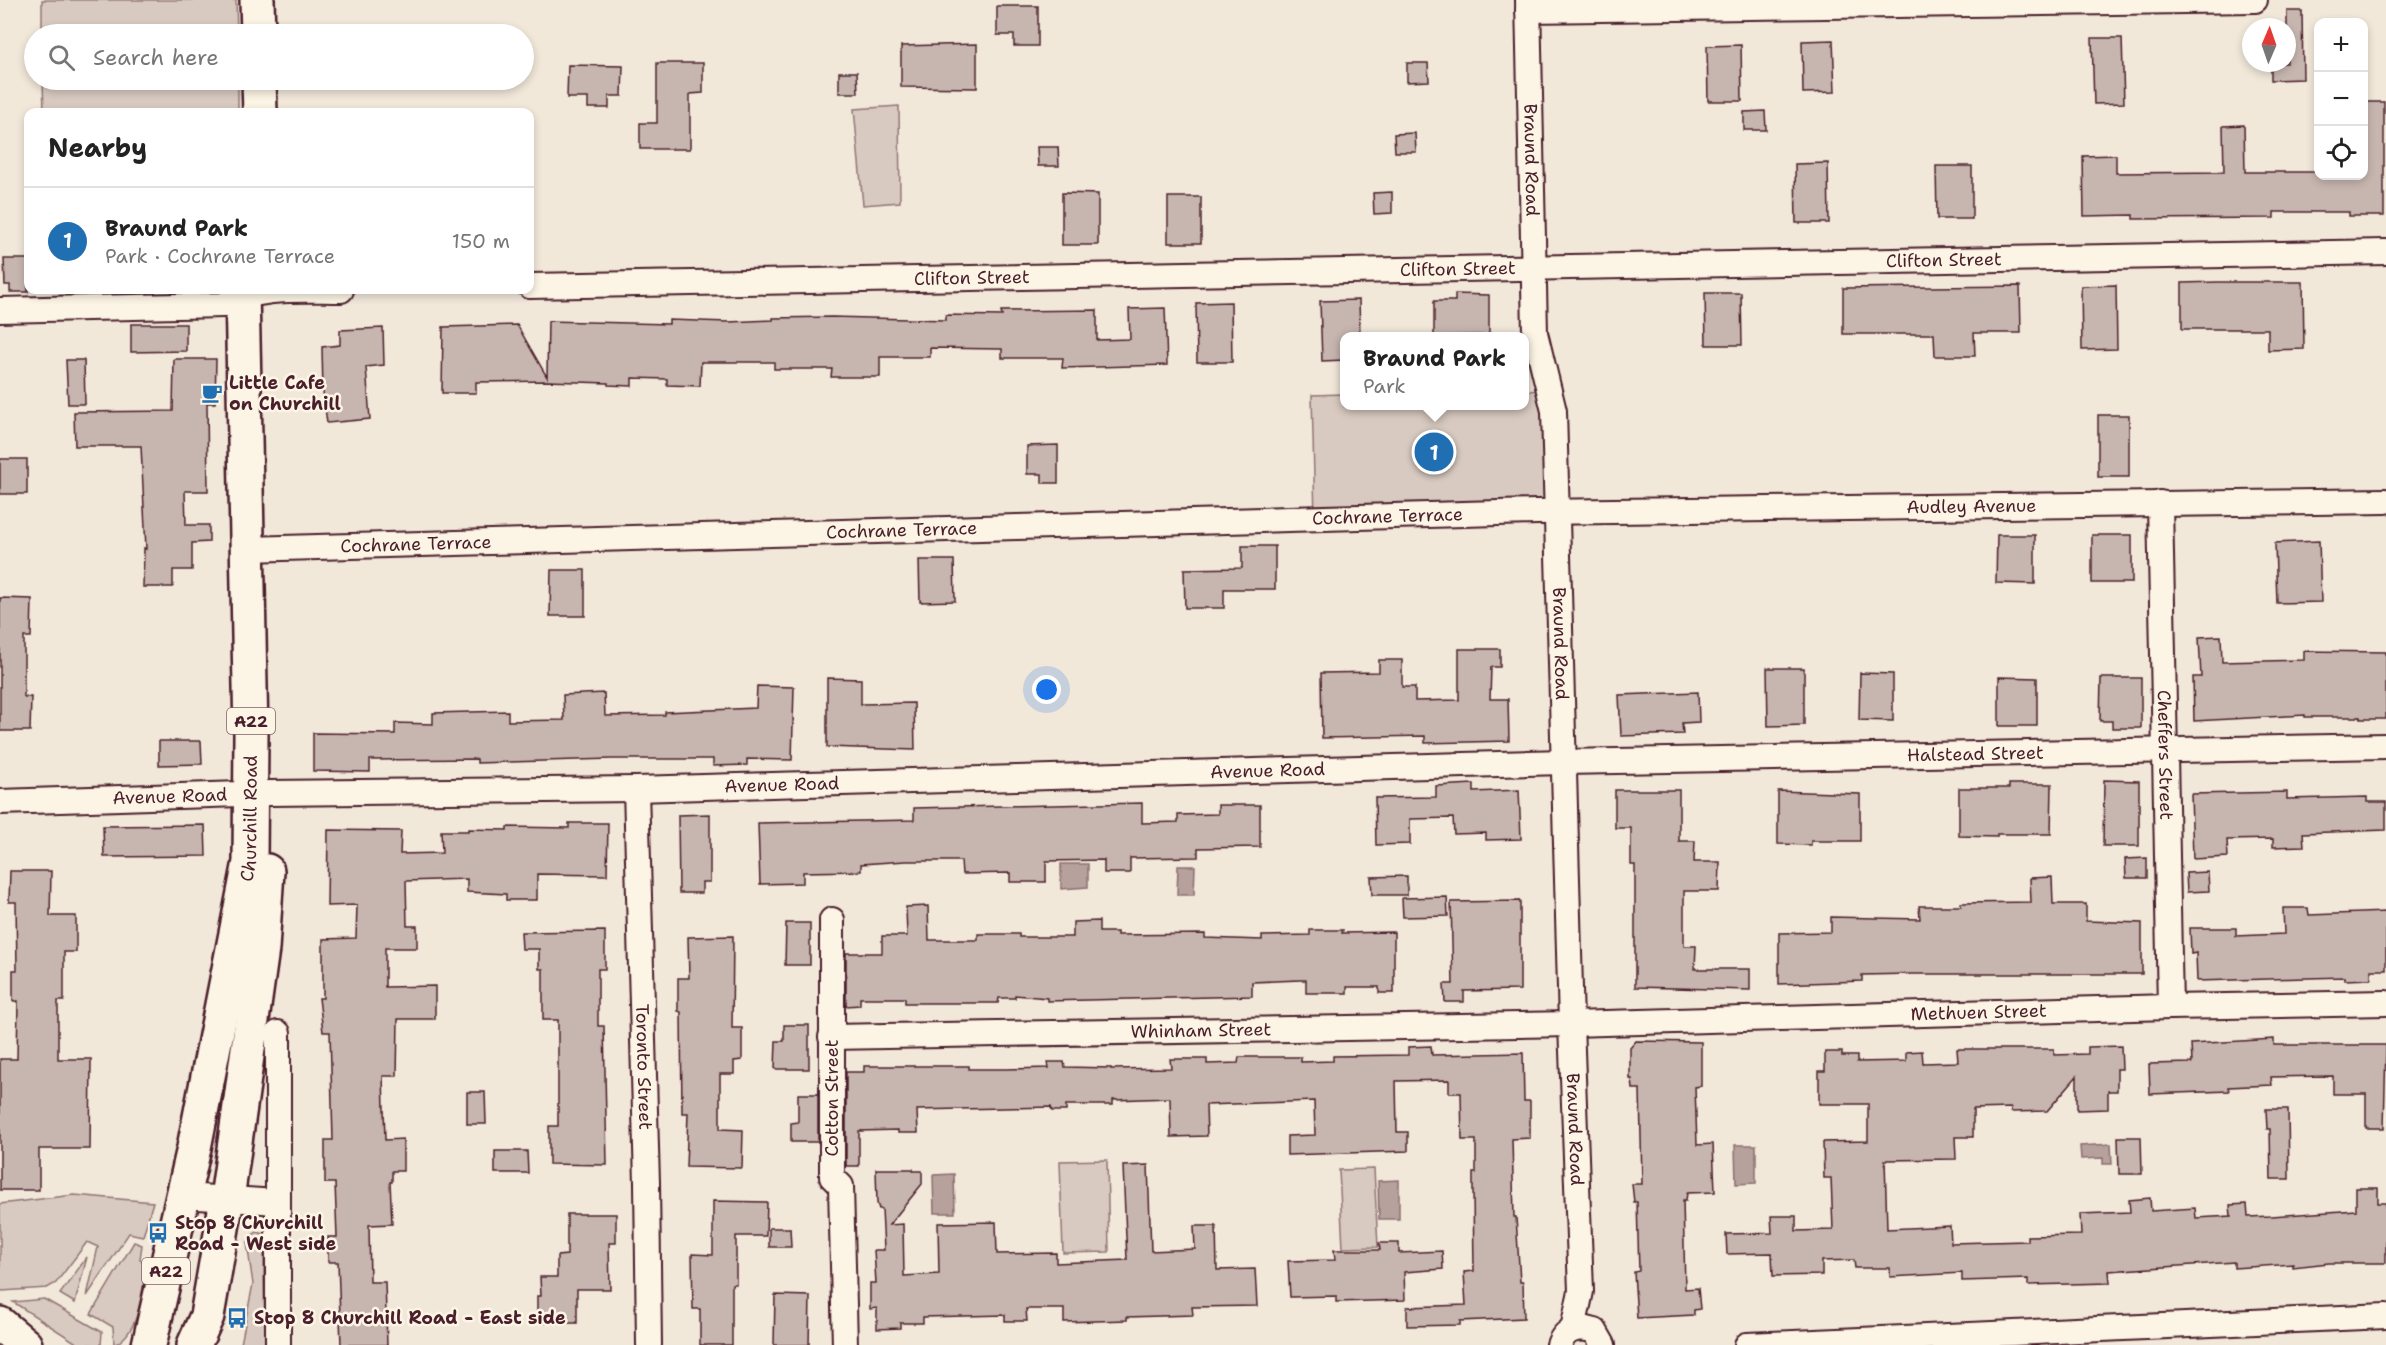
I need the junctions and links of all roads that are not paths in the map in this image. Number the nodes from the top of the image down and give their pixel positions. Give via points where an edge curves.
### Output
1 (236, 0) edge
2 (257, 0) edge
3 (2254, 0) edge
4 (1528, 5) edge
5 (237, 24) edge
6 (258, 24) edge
7 (238, 90) edge
8 (259, 90) edge
9 (238, 108) edge
10 (260, 108) edge
11 (2386, 252) edge
12 (1534, 268) junction
13 (534, 286) edge
14 (246, 294) edge
15 (252, 294) edge
16 (0, 310) edge
17 (2386, 501) edge
18 (2160, 503) junction
19 (1556, 512) junction
20 (258, 549) junction
21 (2386, 746) edge
22 (2164, 750) junction
23 (1564, 762) junction
24 (636, 789) junction
25 (261, 794) junction
26 (0, 802) edge
27 (831, 920) dead end
28 (2386, 1003) edge
29 (2170, 1006) junction
30 (1570, 1024) junction
31 (278, 1033) dead end
32 (831, 1037) junction
33 (183, 1196) junction
34 (227, 1199) junction
35 (277, 1202) junction
36 (2386, 1316) edge
37 (0, 1324) edge
38 (205, 1330) edge
39 (1572, 1339) edge
40 (25, 1345) edge
41 (149, 1345) edge
42 (194, 1345) edge
43 (278, 1345) edge
44 (649, 1345) edge
45 (845, 1345) edge
46 (1747, 1345) edge

1 - 5 main road
2 - 6 main road
3 - 4 street
4 - 12 street, Braund Road
7 - 9 main road
8 - 10 main road
11 - 12 street, Clifton Street
12 - 13 street, Clifton Street
12 - 19 street, Braund Road via 1535,333 1554,411
14 - 16 street via 223,305
15 - 20 main road, Churchill Road / A22
17 - 18 street, Audley Avenue
18 - 19 street, Audley Avenue
18 - 22 street, Cheffers Street
19 - 20 street, Cochrane Terrace
19 - 23 street, Braund Road
20 - 25 main road, Churchill Road / A22
21 - 22 street, Halstead Street
22 - 23 street, Halstead Street
22 - 29 street, Cheffers Street
23 - 24 street, Avenue Road
23 - 30 street, Braund Road
24 - 25 street, Avenue Road
24 - 44 street, Toronto Street
25 - 26 street, Avenue Road
25 - 33 main road, Churchill Road / A22
25 - 34 main road, Churchill Road / A22 via 262,949
27 - 32 street, Cotton Street
28 - 29 street, Methuen Street
29 - 30 street, Methuen Street
30 - 32 street, Whinham Street
30 - 39 street, Braund Road via 1581,1291
31 - 35 street
32 - 45 street, Cotton Street via 832,1177 841,1186
33 - 34 street
33 - 41 main road, Churchill Road / A22
34 - 35 street
34 - 38 main road, Churchill Road
35 - 43 street
36 - 46 street
37 - 40 main road
38 - 42 main road, Churchill Road

